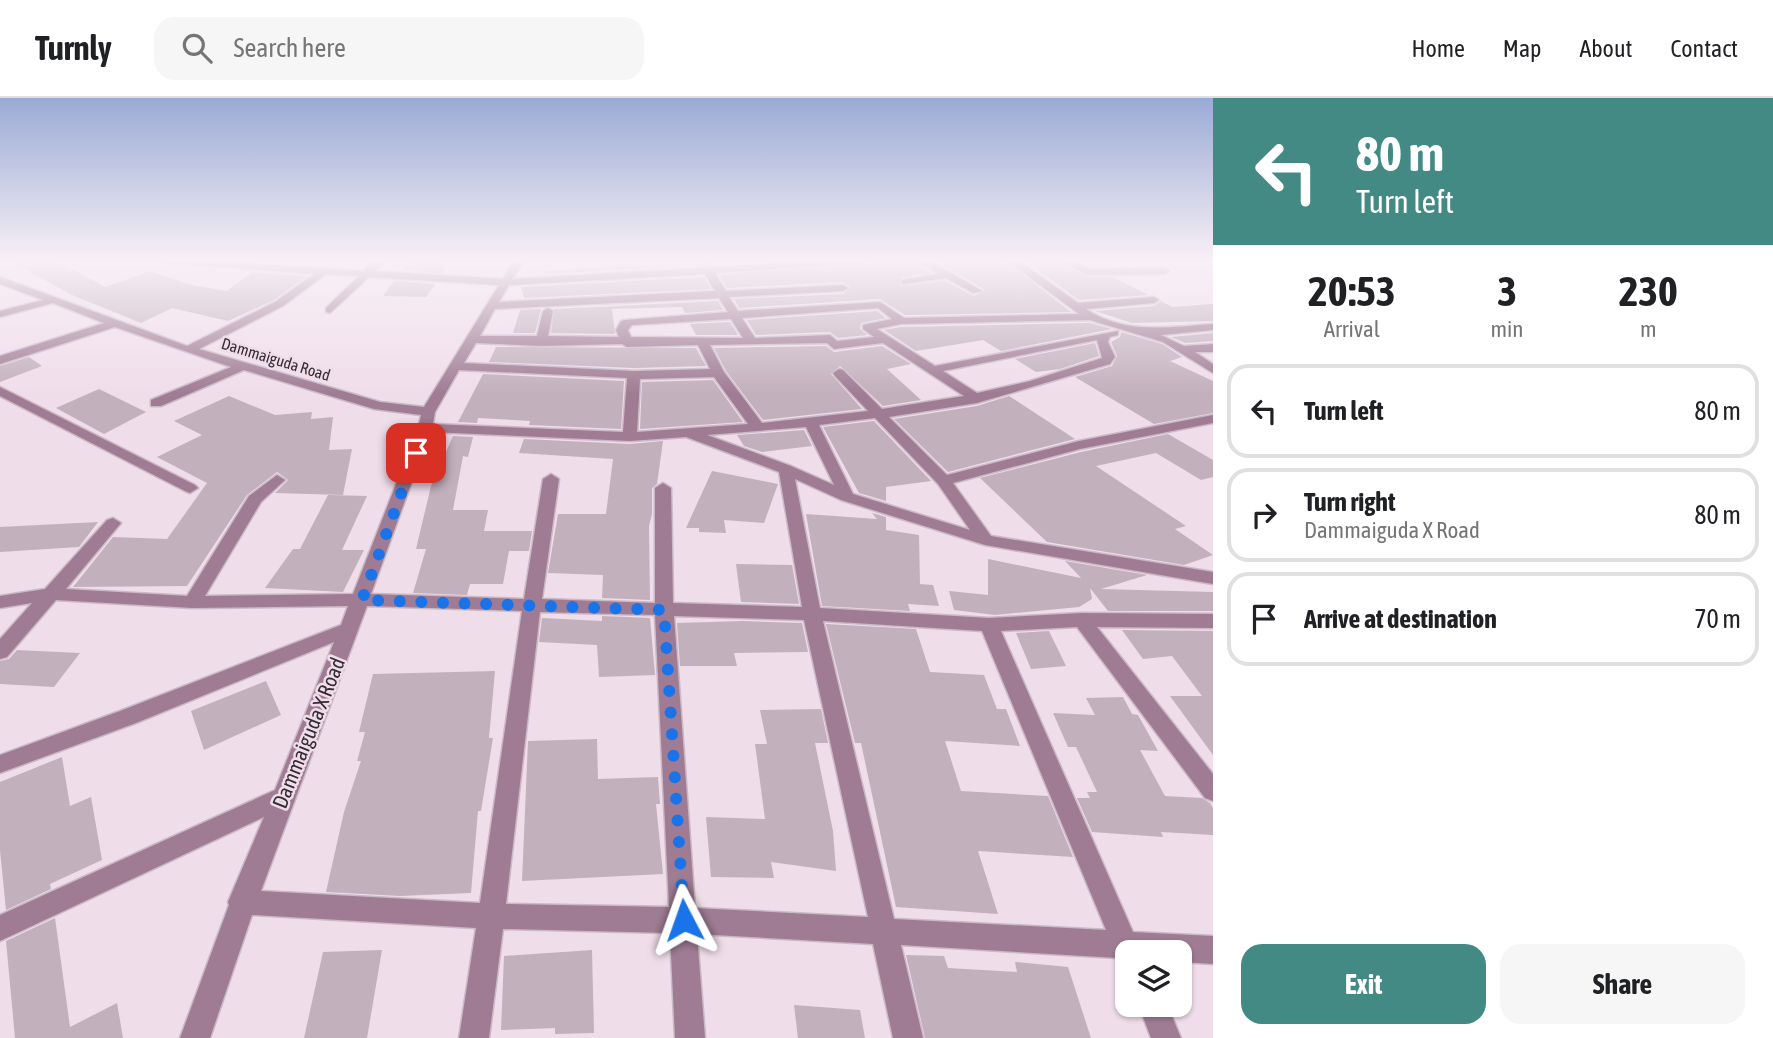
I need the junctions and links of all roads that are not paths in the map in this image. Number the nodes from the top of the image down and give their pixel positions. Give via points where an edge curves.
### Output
1 (31, 306) edge
2 (71, 306) edge
3 (275, 306) edge
4 (334, 306) edge
5 (492, 306) edge
6 (731, 306) edge
7 (868, 306) edge
8 (881, 306) edge
9 (1078, 306) edge
10 (330, 310) dead end
11 (548, 311) dead end
12 (0, 314) edge
13 (737, 315) junction
14 (1091, 317) junction
15 (901, 321) junction
16 (118, 322) junction
17 (1213, 327) edge
18 (1127, 330) junction
19 (1147, 332) junction
20 (1105, 336) junction
21 (472, 339) junction
22 (885, 339) junction
23 (541, 342) junction
24 (751, 342) junction
25 (627, 343) junction
26 (703, 343) junction
27 (1213, 348) edge
28 (1186, 349) junction
29 (188, 350) junction
30 (0, 360) edge
31 (243, 366) junction
32 (455, 366) junction
33 (1213, 369) edge
34 (932, 370) junction
35 (718, 373) junction
36 (839, 373) dead end
37 (634, 375) junction
38 (0, 391) edge
39 (977, 399) junction
40 (156, 403) dead end
41 (883, 414) junction
42 (1213, 419) edge
43 (426, 420) junction
44 (811, 422) junction
45 (758, 428) junction
46 (687, 433) junction
47 (630, 437) junction
48 (786, 469) junction
49 (551, 479) dead end
50 (277, 480) dead end
51 (944, 481) junction
52 (190, 488) dead end
53 (663, 488) dead end
54 (847, 497) junction
55 (113, 523) dead end
56 (985, 540) junction
57 (1213, 578) edge
58 (53, 594) junction
59 (362, 600) junction
60 (0, 602) edge
61 (192, 602) junction
62 (530, 606) junction
63 (664, 610) junction
64 (813, 614) junction
65 (1082, 621) junction
66 (1213, 621) edge
67 (989, 625) junction
68 (351, 628) junction
69 (0, 652) edge
70 (0, 764) edge
71 (1203, 765) edge
72 (1213, 791) edge
73 (284, 797) junction
74 (242, 902) junction
75 (492, 916) junction
76 (684, 920) junction
77 (0, 928) edge
78 (885, 934) junction
79 (1124, 940) edge
80 (1115, 947) edge
81 (1192, 950) edge
82 (1213, 950) edge
83 (1157, 1017) edge
84 (195, 1038) edge
85 (474, 1038) edge
86 (690, 1038) edge
87 (908, 1038) edge
88 (1166, 1038) edge

1 - 12 street
2 - 16 street, Dammaiguda Road
3 - 29 street
4 - 10 street
5 - 21 street, Dammaiguda X Road
6 - 13 street
7 - 13 street
8 - 15 street
9 - 14 street
11 - 23 street
13 - 24 street
13 - 25 street via 632,321 622,330
14 - 15 street
14 - 18 street
15 - 22 street via 867,327
16 - 29 street, Dammaiguda Road
16 - 30 street
17 - 19 street
18 - 19 street
18 - 20 street
19 - 28 street
20 - 34 street
20 - 39 street, Dammaiguda Road via 1106,361
21 - 23 street
21 - 32 street, Dammaiguda X Road
22 - 24 street via 834,345 830,340
22 - 34 street
23 - 25 street
24 - 26 street
25 - 26 street
26 - 35 street
27 - 28 street
28 - 33 street
29 - 31 street, Dammaiguda Road
31 - 40 street
31 - 43 street, Dammaiguda Road
32 - 37 street
32 - 43 street, Dammaiguda X Road
34 - 39 street
35 - 37 street
35 - 45 street
36 - 41 street
37 - 47 street
38 - 52 street
39 - 41 street, Dammaiguda Road
41 - 44 street, Dammaiguda Road
41 - 51 street
42 - 51 street via 1079,445
43 - 47 street, Dammaiguda Road
43 - 59 street, Dammaiguda X Road
44 - 45 street, Dammaiguda Road
44 - 54 street
45 - 46 street, Dammaiguda Road
46 - 47 street, Dammaiguda Road
46 - 48 street
48 - 54 street
48 - 64 street
49 - 62 street
50 - 61 street via 255,499
51 - 56 street
53 - 63 street
54 - 56 street
55 - 58 street
56 - 57 street
58 - 60 street
58 - 61 street
58 - 69 street
59 - 61 street
59 - 62 street
59 - 68 street, Dammaiguda X Road
62 - 63 street
62 - 75 street
63 - 64 street
63 - 76 street
64 - 67 street
64 - 78 street
65 - 66 street
65 - 67 street
65 - 71 street
67 - 79 street
68 - 70 street
68 - 73 street, Dammaiguda X Road
71 - 72 street
73 - 74 street, Dammaiguda X Road
73 - 77 street
74 - 75 street
74 - 84 street, Dammaiguda X Road
75 - 76 street
75 - 85 street
76 - 78 street
76 - 86 street
78 - 80 street
78 - 87 street
81 - 82 street
83 - 88 street

